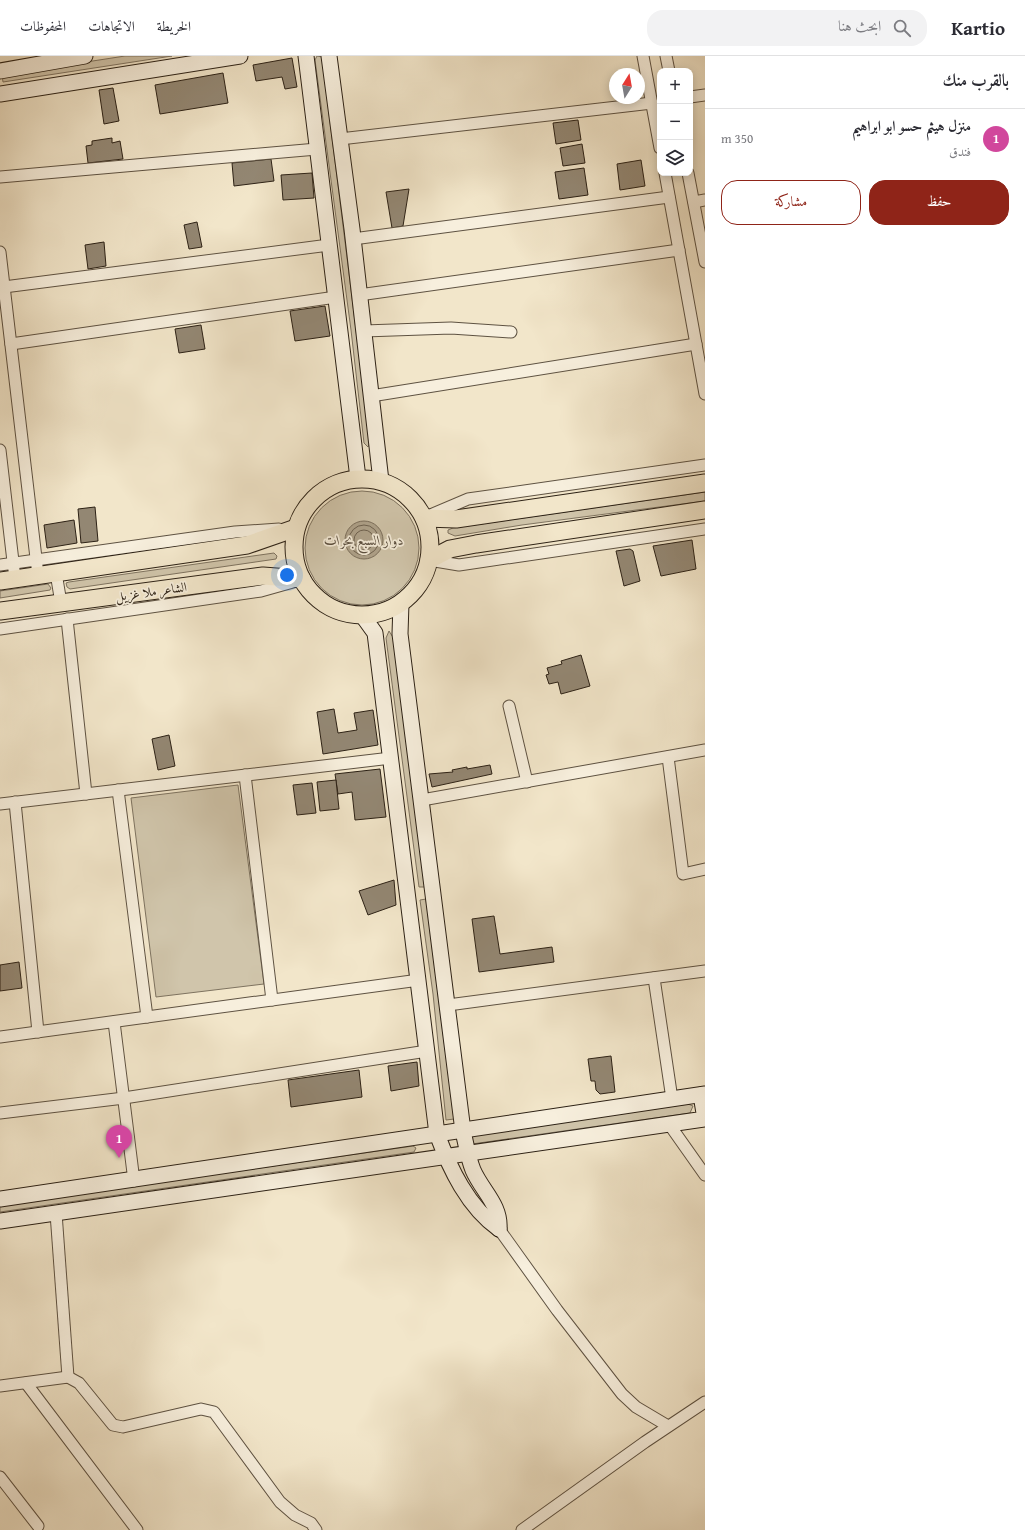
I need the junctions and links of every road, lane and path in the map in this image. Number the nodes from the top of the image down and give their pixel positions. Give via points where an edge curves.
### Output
1 (85, 56) edge
2 (240, 56) edge
3 (306, 56) edge
4 (329, 56) edge
5 (643, 56) edge
6 (666, 56) edge
7 (668, 68) edge
8 (0, 71) edge
9 (0, 94) edge
10 (705, 95) edge
11 (693, 97) edge
12 (652, 103) junction
13 (340, 139) junction
14 (659, 140) edge
15 (318, 149) junction
16 (666, 176) edge
17 (689, 176) edge
18 (0, 177) edge
19 (669, 197) junction
20 (705, 200) edge
21 (694, 202) junction
22 (353, 239) junction
23 (329, 245) junction
24 (679, 250) junction
25 (0, 252) edge
26 (705, 262) edge
27 (4, 287) junction
28 (359, 295) junction
29 (336, 297) junction
30 (364, 331) junction
31 (511, 332) dead end
32 (11, 344) junction
33 (696, 344) junction
34 (705, 394) edge
35 (371, 396) junction
36 (0, 450) edge
37 (705, 466) edge
38 (358, 478) junction
39 (381, 481) junction
40 (705, 483) edge
41 (705, 510) edge
42 (424, 518) junction
43 (296, 528) junction
44 (705, 529) edge
45 (429, 560) junction
46 (0, 565) edge
47 (37, 568) junction
48 (56, 573) junction
49 (10, 574) edge
50 (302, 579) junction
51 (61, 603) junction
52 (401, 603) junction
53 (0, 611) edge
54 (362, 615) junction
55 (67, 619) junction
56 (0, 629) edge
57 (509, 706) dead end
58 (705, 750) edge
59 (668, 757) junction
60 (391, 758) junction
61 (245, 775) junction
62 (527, 782) junction
63 (118, 790) junction
64 (86, 794) junction
65 (422, 800) junction
66 (15, 802) junction
67 (0, 804) edge
68 (705, 870) edge
69 (434, 893) junction
70 (408, 895) junction
71 (705, 971) edge
72 (654, 978) junction
73 (419, 980) junction
74 (272, 1000) junction
75 (448, 1006) junction
76 (148, 1017) junction
77 (114, 1022) junction
78 (38, 1032) junction
79 (0, 1037) edge
80 (427, 1051) junction
81 (703, 1094) edge
82 (124, 1098) junction
83 (672, 1099) junction
84 (0, 1113) edge
85 (705, 1119) edge
86 (669, 1124) junction
87 (463, 1131) junction
88 (437, 1134) junction
89 (469, 1154) junction
90 (446, 1158) junction
91 (705, 1175) edge
92 (134, 1181) junction
93 (0, 1199) edge
94 (56, 1213) junction
95 (0, 1221) edge
96 (499, 1229) junction
97 (68, 1376) junction
98 (26, 1383) junction
99 (0, 1386) edge
100 (705, 1402) edge
101 (668, 1426) junction
102 (0, 1477) edge
103 (38, 1526) dead end
104 (137, 1530) edge
105 (316, 1530) edge
106 (522, 1530) edge

1 - 8 main road
2 - 9 main road
3 - 15 main road
4 - 13 main road
5 - 12 street
6 - 7 street
10 - 11 street
12 - 13 street
12 - 14 street
13 - 22 main road
15 - 18 street
15 - 23 main road
16 - 19 street
17 - 21 street
19 - 22 street
19 - 24 street
20 - 21 street
21 - 26 street
22 - 28 main road
23 - 27 street
23 - 29 main road
24 - 28 street
24 - 33 street
25 - 27 street
27 - 32 street
28 - 30 main road
29 - 32 street
29 - 38 main road
30 - 31 street via 451,328
30 - 35 main road
32 - 47 street
33 - 34 street
33 - 35 street
35 - 39 main road
36 - 49 street
37 - 42 street via 468,499
38 - 39 main road
38 - 43 main road via 341,481 312,499
39 - 42 main road via 408,497
40 - 42 main road via 456,519
41 - 45 main road via 476,544 450,549
42 - 45 main road via 429,531
43 - 47 street via 234,532
43 - 48 main road via 247,545
43 - 50 main road via 293,546 295,562
44 - 45 street via 459,565
45 - 52 main road via 424,576 414,591
46 - 49 street
47 - 48 main road
47 - 49 main road
48 - 51 street
50 - 51 main road, الشاعر ملا غزيل via 263,576
50 - 54 main road via 312,594 327,606 344,613
50 - 55 street via 261,591
51 - 53 main road, الشاعر ملا غزيل
52 - 54 main road via 383,612
52 - 65 main road via 400,634
54 - 60 main road via 375,633
55 - 56 street
55 - 64 street
57 - 62 street
58 - 59 street
59 - 62 street
59 - 68 street via 683,874
60 - 61 street
60 - 70 main road
61 - 63 street
61 - 74 street
62 - 65 street
63 - 64 street
63 - 76 street
64 - 66 street
65 - 69 main road
66 - 67 street
66 - 78 street
69 - 70 main road
69 - 75 main road
70 - 73 main road
71 - 72 street
72 - 75 street
72 - 83 street
73 - 74 street
73 - 80 main road
74 - 76 street
75 - 87 main road
76 - 77 street
77 - 78 street
77 - 82 street
78 - 79 street
80 - 82 street
80 - 88 main road
81 - 83 main road
81 - 85 main road
82 - 84 street
82 - 92 street
83 - 87 main road
85 - 86 main road
86 - 89 main road
86 - 91 street
87 - 88 main road
87 - 89 main road
88 - 90 main road
88 - 92 main road
89 - 90 main road
89 - 96 main road via 473,1170 500,1219
90 - 94 main road
90 - 96 main road via 451,1170 475,1204
92 - 93 main road
94 - 95 main road
94 - 97 street
96 - 101 street via 622,1394 636,1407
97 - 98 street
97 - 105 street via 79,1383 113,1425 123,1427 201,1409 214,1412 280,1502 295,1515 311,1523
98 - 99 street
98 - 104 street
100 - 101 street
101 - 106 street
102 - 103 street

